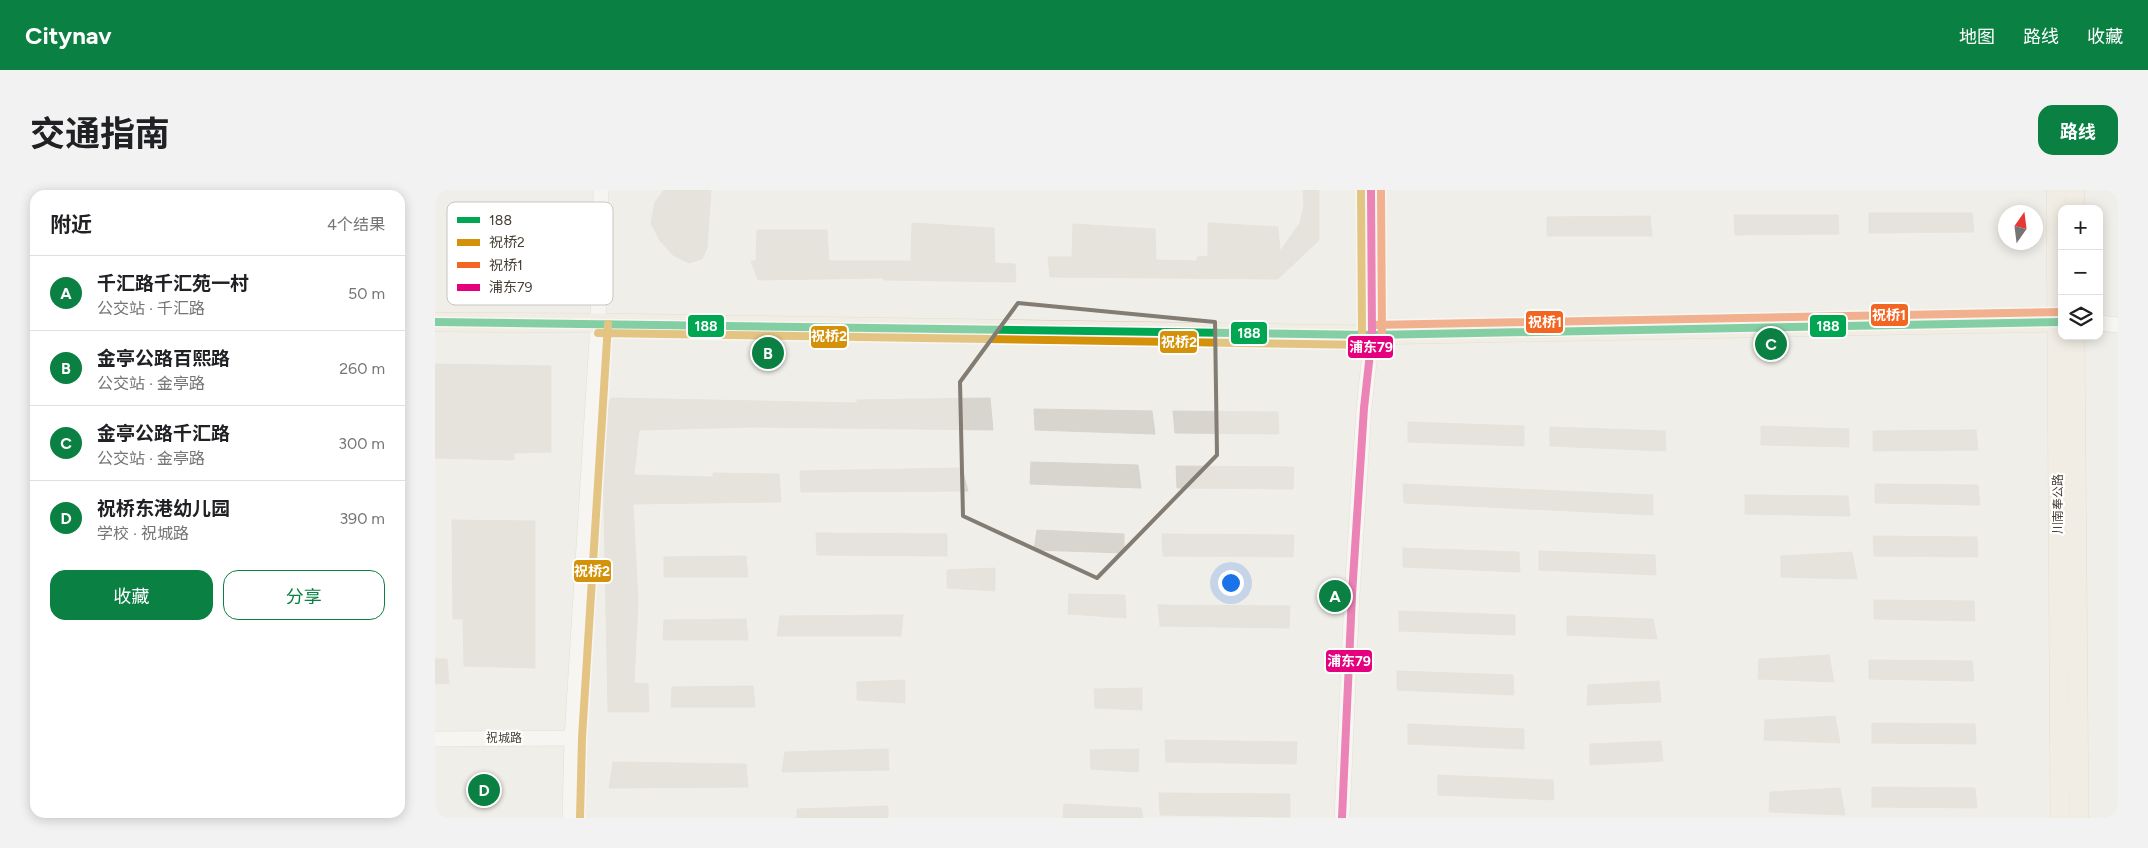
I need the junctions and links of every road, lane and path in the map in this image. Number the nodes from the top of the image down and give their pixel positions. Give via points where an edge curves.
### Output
1 (1371, 190) edge
2 (2056, 190) edge
3 (2075, 190) edge
4 (2075, 205) edge
5 (2058, 295) edge
6 (598, 305) edge
7 (435, 322) edge
8 (598, 322) junction
9 (2058, 322) edge
10 (2103, 323) edge
11 (2118, 325) edge
12 (1372, 334) junction
13 (2059, 340) edge
14 (2075, 340) edge
15 (572, 738) junction
16 (435, 739) edge
17 (570, 818) edge
18 (1343, 818) edge
19 (2060, 818) edge
20 (2079, 818) edge

1 - 12 street
2 - 5 main road, 川南奉公路
3 - 4 main road
6 - 8 street
7 - 8 main road
8 - 12 main road
8 - 15 street
9 - 12 main road
10 - 11 street
12 - 18 street via 1352,595
13 - 19 main road, 川南奉公路
14 - 20 main road, 川南奉公路
15 - 16 street, 祝城路
15 - 17 street

